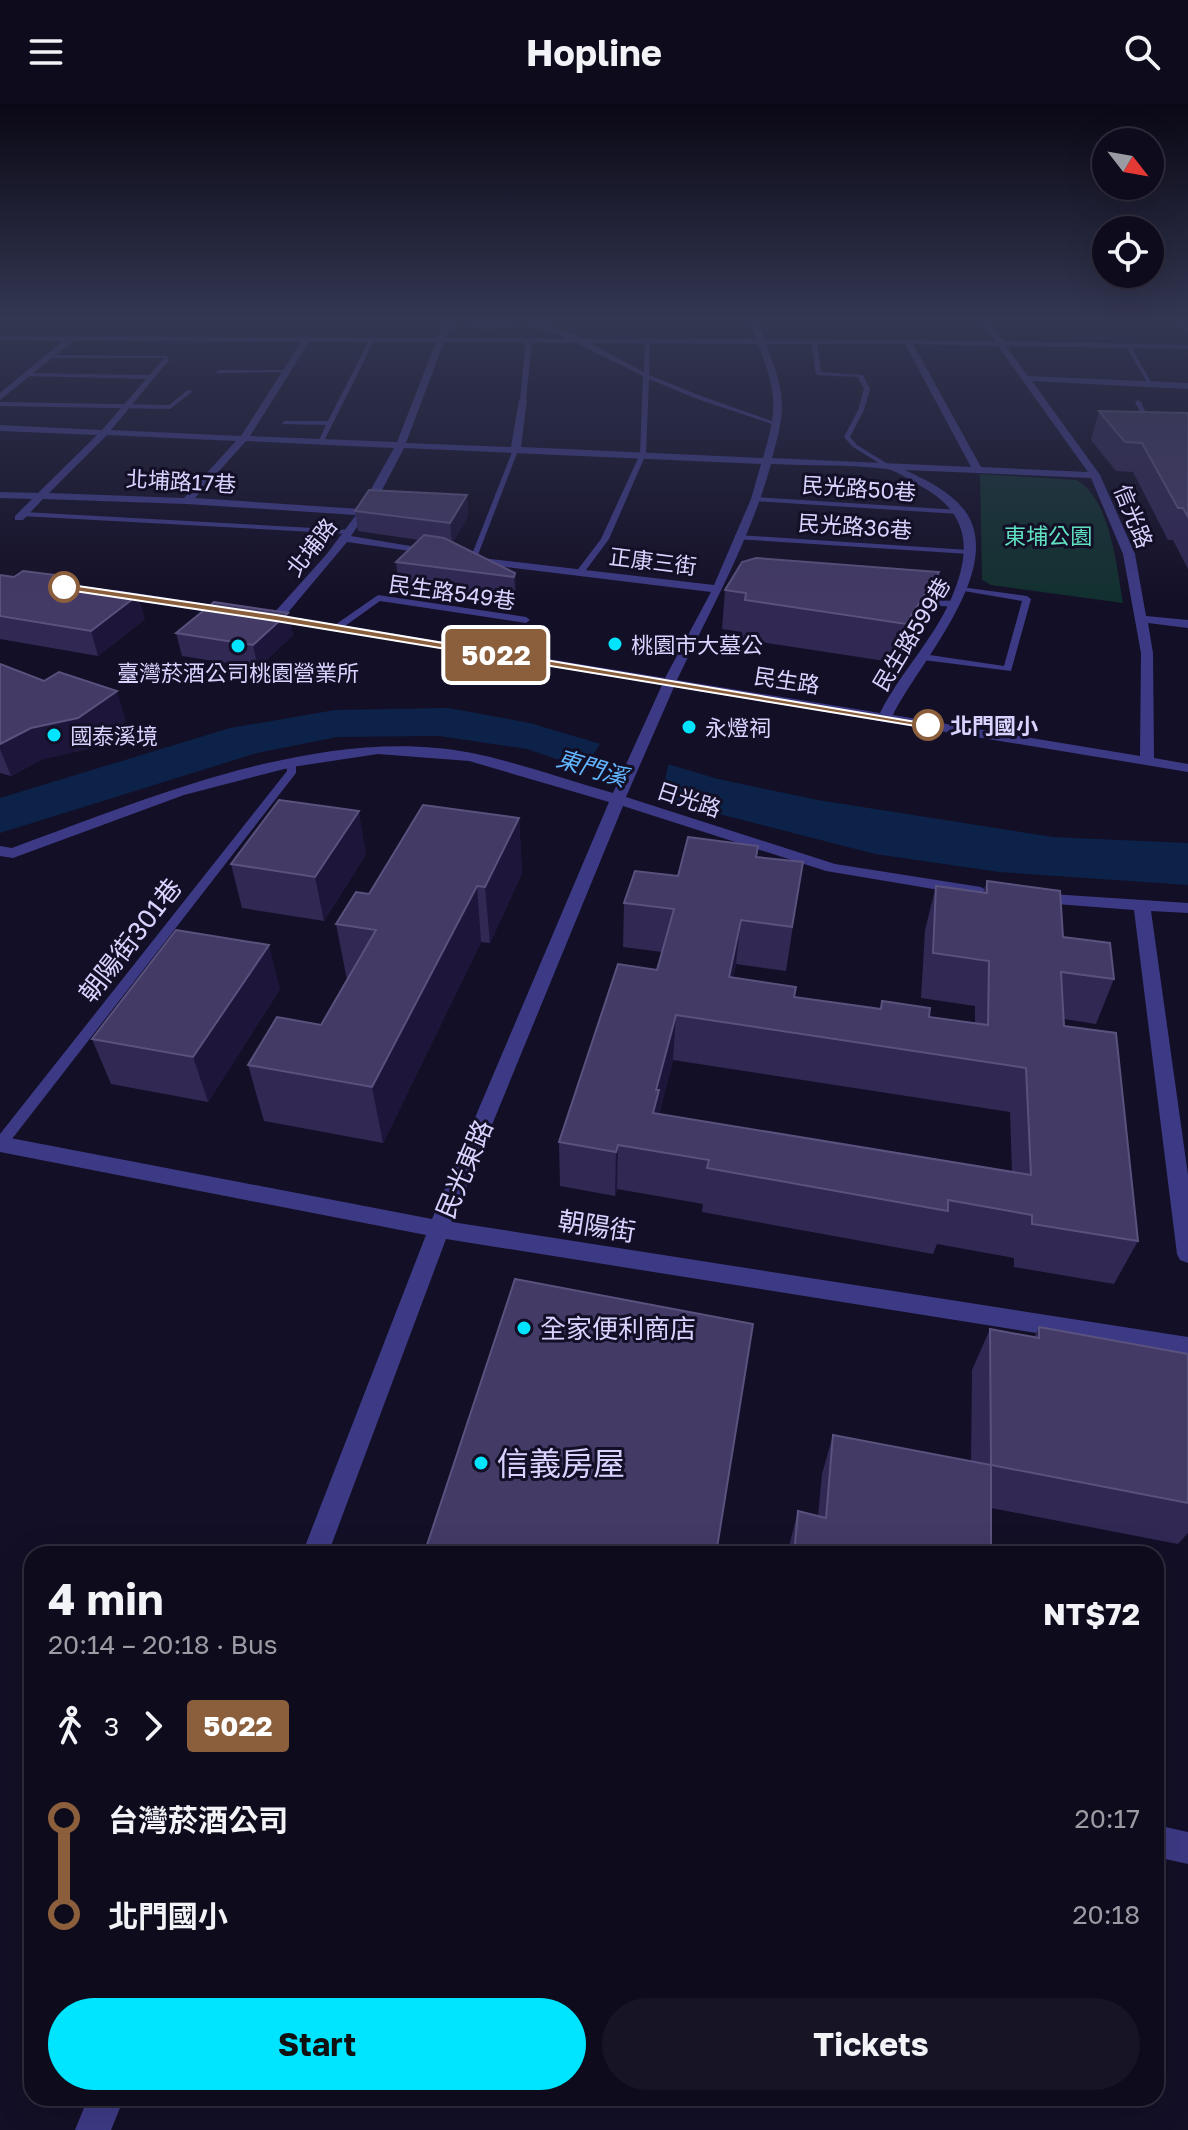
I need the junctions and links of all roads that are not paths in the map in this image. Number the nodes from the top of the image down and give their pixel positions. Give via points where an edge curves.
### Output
1 (117, 416) edge
2 (258, 416) edge
3 (334, 416) edge
4 (412, 416) edge
5 (521, 416) edge
6 (644, 416) edge
7 (751, 416) edge
8 (777, 416) edge
9 (858, 416) edge
10 (948, 416) edge
11 (1053, 416) edge
12 (1145, 416) edge
13 (284, 423) dead end
14 (330, 423) junction
15 (777, 424) junction
16 (0, 428) edge
17 (104, 433) junction
18 (1066, 433) junction
19 (1081, 433) dead end
20 (1140, 435) edge
21 (1155, 435) joint
22 (244, 438) junction
23 (322, 440) junction
24 (402, 443) junction
25 (516, 448) junction
26 (643, 454) junction
27 (766, 461) junction
28 (889, 467) junction
29 (978, 470) junction
30 (1095, 475) junction
31 (0, 495) edge
32 (42, 496) junction
33 (756, 499) junction
34 (187, 501) junction
35 (361, 512) junction
36 (959, 512) junction
37 (21, 516) joint
38 (349, 536) junction
39 (738, 537) junction
40 (969, 552) junction
41 (440, 555) edge
42 (456, 557) edge
43 (472, 560) junction
44 (580, 572) junction
45 (718, 589) junction
46 (964, 589) junction
47 (734, 590) edge
48 (107, 593) edge
49 (908, 601) edge
50 (955, 604) junction
51 (276, 618) junction
52 (1140, 619) junction
53 (526, 620) dead end
54 (1188, 624) edge
55 (335, 629) junction
56 (923, 657) junction
57 (669, 684) junction
58 (885, 717) junction
59 (291, 763) junction
60 (1147, 763) junction
61 (1188, 768) edge
62 (620, 794) junction
63 (4, 854) edge
64 (1142, 907) junction
65 (1188, 908) edge
66 (0, 1144) edge
67 (439, 1228) junction
68 (1188, 1254) edge
69 (1188, 1347) edge
70 (318, 1546) edge
71 (1164, 1843) edge
72 (1188, 1848) edge
73 (103, 2106) edge
74 (93, 2130) edge

1 - 17 street
2 - 22 street
3 - 14 lane
4 - 24 street, 北埔路
5 - 25 street
6 - 26 lane
7 - 15 lane
8 - 15 street
9 - 28 lane via 847,437
10 - 29 street
11 - 18 street, 信光路
12 - 21 lane
13 - 14 lane
14 - 23 lane
15 - 27 street
16 - 17 street
17 - 22 street
17 - 32 street
18 - 19 street
18 - 30 street, 信光路
20 - 21 street
22 - 23 street
22 - 34 street
23 - 24 street
24 - 25 street
24 - 35 street, 北埔路
25 - 26 street
25 - 43 lane
26 - 27 street
26 - 44 lane via 605,539
27 - 28 street
27 - 33 street
28 - 29 street
28 - 36 street via 945,498
29 - 30 street
30 - 52 street, 信光路 via 1129,554
31 - 32 street, 北埔路17巷
32 - 34 street, 北埔路17巷
32 - 37 street
33 - 36 lane, 民光路50巷
33 - 39 street
34 - 35 street, 北埔路17巷
35 - 38 street, 北埔路
36 - 40 street, 民生路599巷 via 966,522
37 - 38 lane
38 - 41 street
38 - 51 street, 北埔路
39 - 40 lane, 民光路36巷
39 - 45 street
40 - 46 street, 民生路599巷
42 - 43 street, 正康三街
43 - 44 street, 正康三街
44 - 45 street, 正康三街
45 - 47 lane, 正康三街
45 - 57 street
46 - 50 street, 民生路599巷
46 - 56 lane via 1027,599 1008,669
48 - 51 street, 民生路
49 - 50 lane
50 - 56 street, 民生路599巷
51 - 55 street, 民生路
52 - 54 street
52 - 60 street, 信光路 via 1147,653
53 - 55 lane, 民生路549巷 via 378,598
55 - 57 street, 民生路
56 - 58 street, 民生路599巷 via 903,681
57 - 58 street, 民生路
57 - 62 street, 民光東路
58 - 60 street, 民生路
59 - 62 street, 日光路 via 378,750 470,757
59 - 63 street, 日光路 via 179,792
59 - 66 lane, 朝陽街301巷 via 292,771
60 - 61 street, 民生路
62 - 64 street, 日光路 via 832,868 1013,896
62 - 67 street, 民光東路
64 - 65 street, 日光路
64 - 68 street
66 - 67 street, 朝陽街
67 - 69 street, 朝陽街
67 - 70 street, 民光東路
71 - 72 street
73 - 74 street

